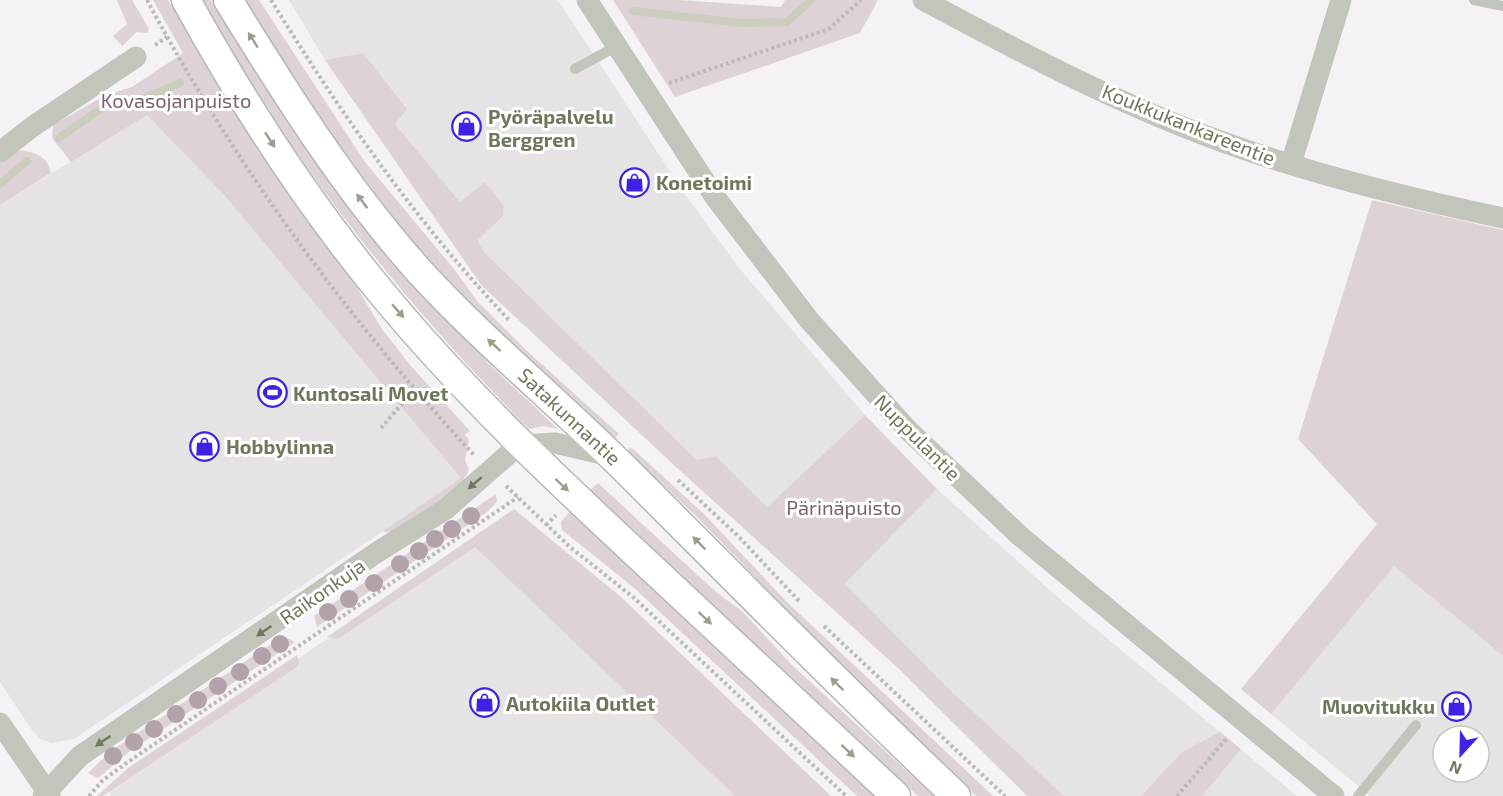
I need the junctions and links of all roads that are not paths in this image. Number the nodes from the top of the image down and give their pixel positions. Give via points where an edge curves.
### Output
1 (186, 0) edge
2 (228, 0) edge
3 (587, 0) edge
4 (924, 0) edge
5 (1341, 0) edge
6 (1474, 0) edge
7 (1503, 6) edge
8 (617, 46) junction
9 (136, 57) dead end
10 (576, 69) dead end
11 (0, 152) edge
12 (1291, 164) junction
13 (1503, 218) edge
14 (519, 445) junction
15 (613, 457) junction
16 (0, 723) edge
17 (1416, 725) dead end
18 (46, 795) edge
19 (896, 796) edge
20 (956, 796) edge
21 (1334, 796) edge
22 (1358, 796) edge

1 -> 14 main road via 294,177 380,291
15 -> 2 main road, Satakunnantie via 455,309 411,261 338,169
3 - 8 street, Nuppulantie
4 - 12 street, Koukkukankareentie via 1116,97 1222,142
5 - 12 street
6 - 7 lane
8 - 10 lane
8 - 21 street, Nuppulantie via 715,197 809,321 908,430 1020,536
9 - 11 street
12 - 13 street, Koukkukankareentie via 1353,184
14 - 15 street via 555,443
14 -> 18 street, Raikonkuja via 446,509 81,756
14 -> 19 main road
20 -> 15 main road, Satakunnantie via 834,681
16 - 18 street
17 - 22 lane

